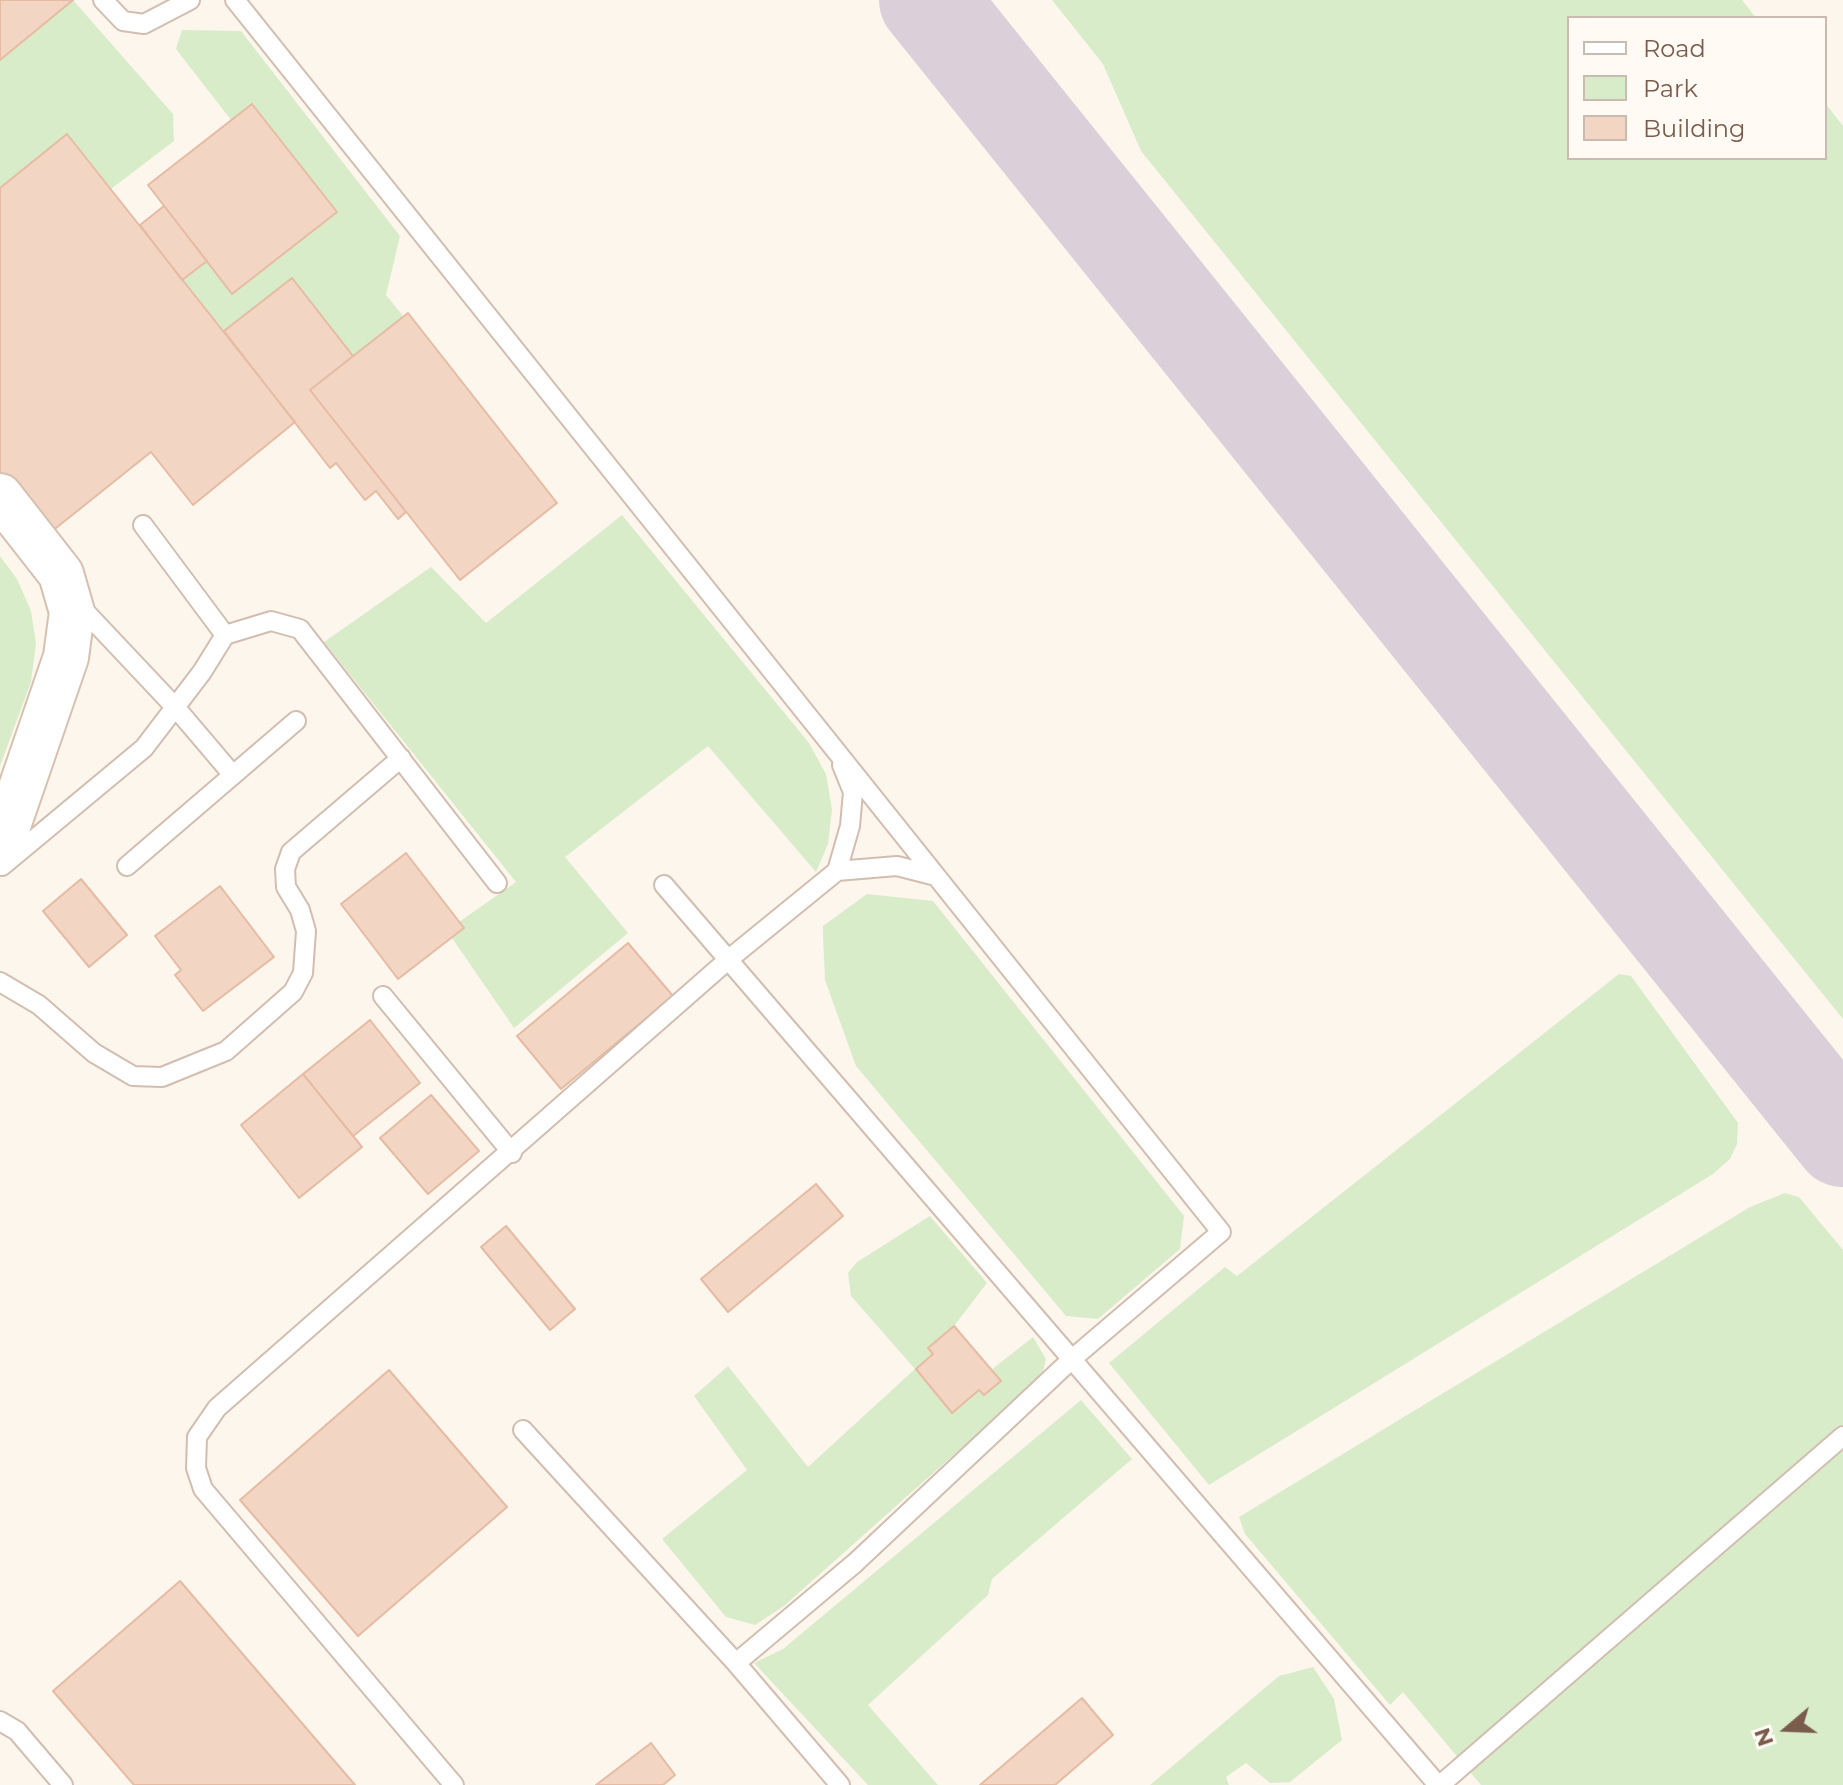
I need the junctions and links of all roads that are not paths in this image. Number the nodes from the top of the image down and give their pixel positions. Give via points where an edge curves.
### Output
1 (103, 0) edge
2 (190, 0) edge
3 (235, 0) edge
4 (0, 496) edge
5 (143, 525) dead end
6 (69, 595) junction
7 (225, 635) junction
8 (176, 708) junction
9 (296, 721) dead end
10 (835, 747) junction
11 (401, 758) junction
12 (232, 774) junction
13 (0, 849) edge
14 (127, 866) dead end
15 (0, 868) edge
16 (837, 871) junction
17 (936, 876) junction
18 (497, 883) dead end
19 (664, 885) dead end
20 (729, 959) junction
21 (0, 982) edge
22 (383, 996) dead end
23 (512, 1153) junction
24 (1072, 1359) junction
25 (523, 1430) dead end
26 (1843, 1436) edge
27 (736, 1663) junction
28 (0, 1721) edge
29 (63, 1785) edge
30 (454, 1785) edge
31 (840, 1785) edge
32 (1439, 1785) edge

1 - 2 lane via 123,21 144,24
3 - 10 lane
4 - 6 main road via 61,574
5 - 7 lane
6 - 8 lane
6 - 13 main road via 66,657
7 - 8 lane
7 - 11 lane via 271,621 300,629
8 - 12 lane
8 - 15 lane via 144,748
9 - 12 lane
10 - 16 lane via 853,792
10 - 17 lane
11 - 18 lane
11 - 21 lane via 291,852 286,887 306,931 303,973 293,992 226,1051 162,1077 133,1076
12 - 14 lane
16 - 17 lane via 897,866
16 - 20 lane
17 - 24 lane via 1221,1232
19 - 20 lane
20 - 23 lane
20 - 24 lane
22 - 23 lane
23 - 30 lane via 217,1408 197,1437 196,1468 203,1489
24 - 27 lane via 855,1563
24 - 32 lane
25 - 27 lane
26 - 32 lane
27 - 31 lane
28 - 29 lane via 17,1731

